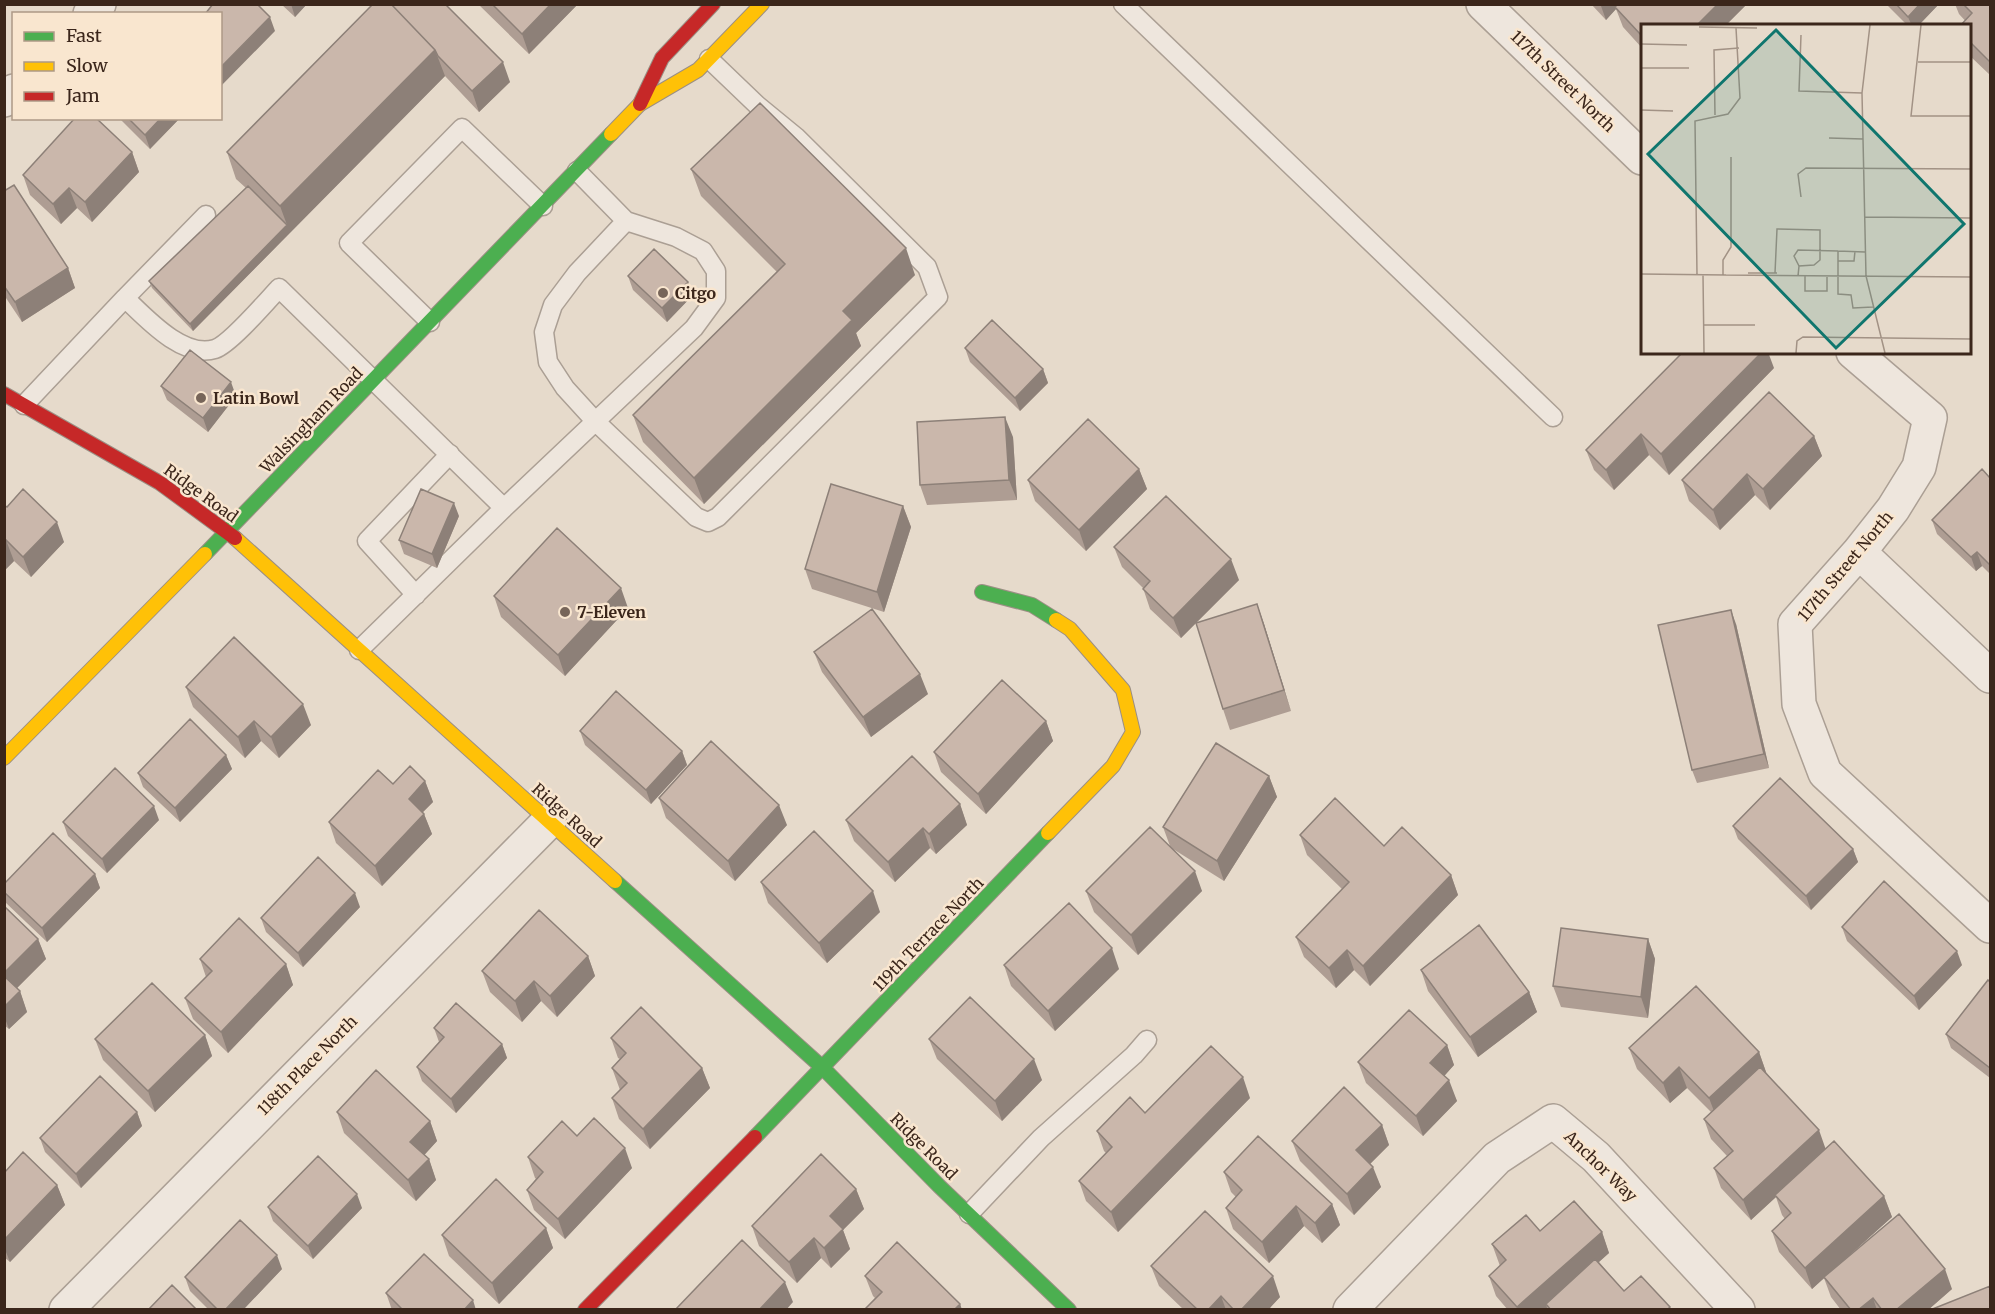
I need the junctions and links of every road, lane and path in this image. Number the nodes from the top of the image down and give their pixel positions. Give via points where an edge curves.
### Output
1 (713, 4) edge
2 (762, 4) edge
3 (1123, 4) edge
4 (1483, 4) edge
5 (709, 58) junction
6 (640, 104) junction
7 (1641, 157) edge
8 (577, 171) junction
9 (543, 206) junction
10 (206, 215) dead end
11 (626, 221) junction
12 (125, 298) junction
13 (430, 322) junction
14 (1855, 354) edge
15 (373, 380) junction
16 (4, 394) edge
17 (24, 405) junction
18 (1553, 417) dead end
19 (597, 422) junction
20 (450, 454) junction
21 (504, 508) junction
22 (227, 531) junction
23 (1859, 552) junction
24 (982, 592) dead end
25 (416, 595) junction
26 (359, 650) junction
27 (1990, 676) edge
28 (4, 758) edge
29 (549, 821) junction
30 (1990, 926) edge
31 (1147, 1040) dead end
32 (823, 1068) junction
33 (969, 1214) junction
34 (66, 1310) edge
35 (585, 1310) edge
36 (1069, 1310) edge
37 (1350, 1310) edge
38 (1738, 1310) edge

1 - 6 street, Walsingham Road via 662,58
2 - 5 street, Walsingham Road
3 - 18 lane
4 - 7 street, 117th Street North
5 - 6 street, Walsingham Road via 698,70
5 - 19 lane via 796,136 927,267 938,297 718,517 708,522 696,517
6 - 8 street, Walsingham Road
8 - 9 street, Walsingham Road
8 - 11 lane
9 - 13 street, Walsingham Road
9 - 13 lane via 462,128 349,243
10 - 12 lane
11 - 19 lane via 553,305 543,332 548,362 565,388
11 - 19 lane via 676,237 703,251 716,271 716,298 694,328
12 - 15 lane via 154,326 200,351 217,349 279,288
12 - 17 lane
13 - 15 street, Walsingham Road
14 - 23 street, 117th Street North via 1930,418 1919,467
15 - 20 lane
15 - 22 street, Walsingham Road
16 - 17 street, Ridge Road
17 - 22 street, Ridge Road via 160,483
19 - 21 lane
20 - 21 lane
20 - 25 lane via 367,541
21 - 25 lane
22 - 26 street, Ridge Road
22 - 28 street, Walsingham Road
23 - 27 street
23 - 30 street, 117th Street North via 1796,624 1799,704 1825,773
24 - 32 street, 119th Terrace North via 1032,605 1070,629 1123,690 1133,732 1113,766
25 - 26 lane
26 - 29 street, Ridge Road
29 - 32 street, Ridge Road
29 - 34 street, 118th Place North
31 - 33 lane via 1041,1138
32 - 33 street, Ridge Road
32 - 35 street, 119th Terrace North
33 - 36 street, Ridge Road
37 - 38 street, Anchor Way via 1497,1158 1553,1121 1596,1157

